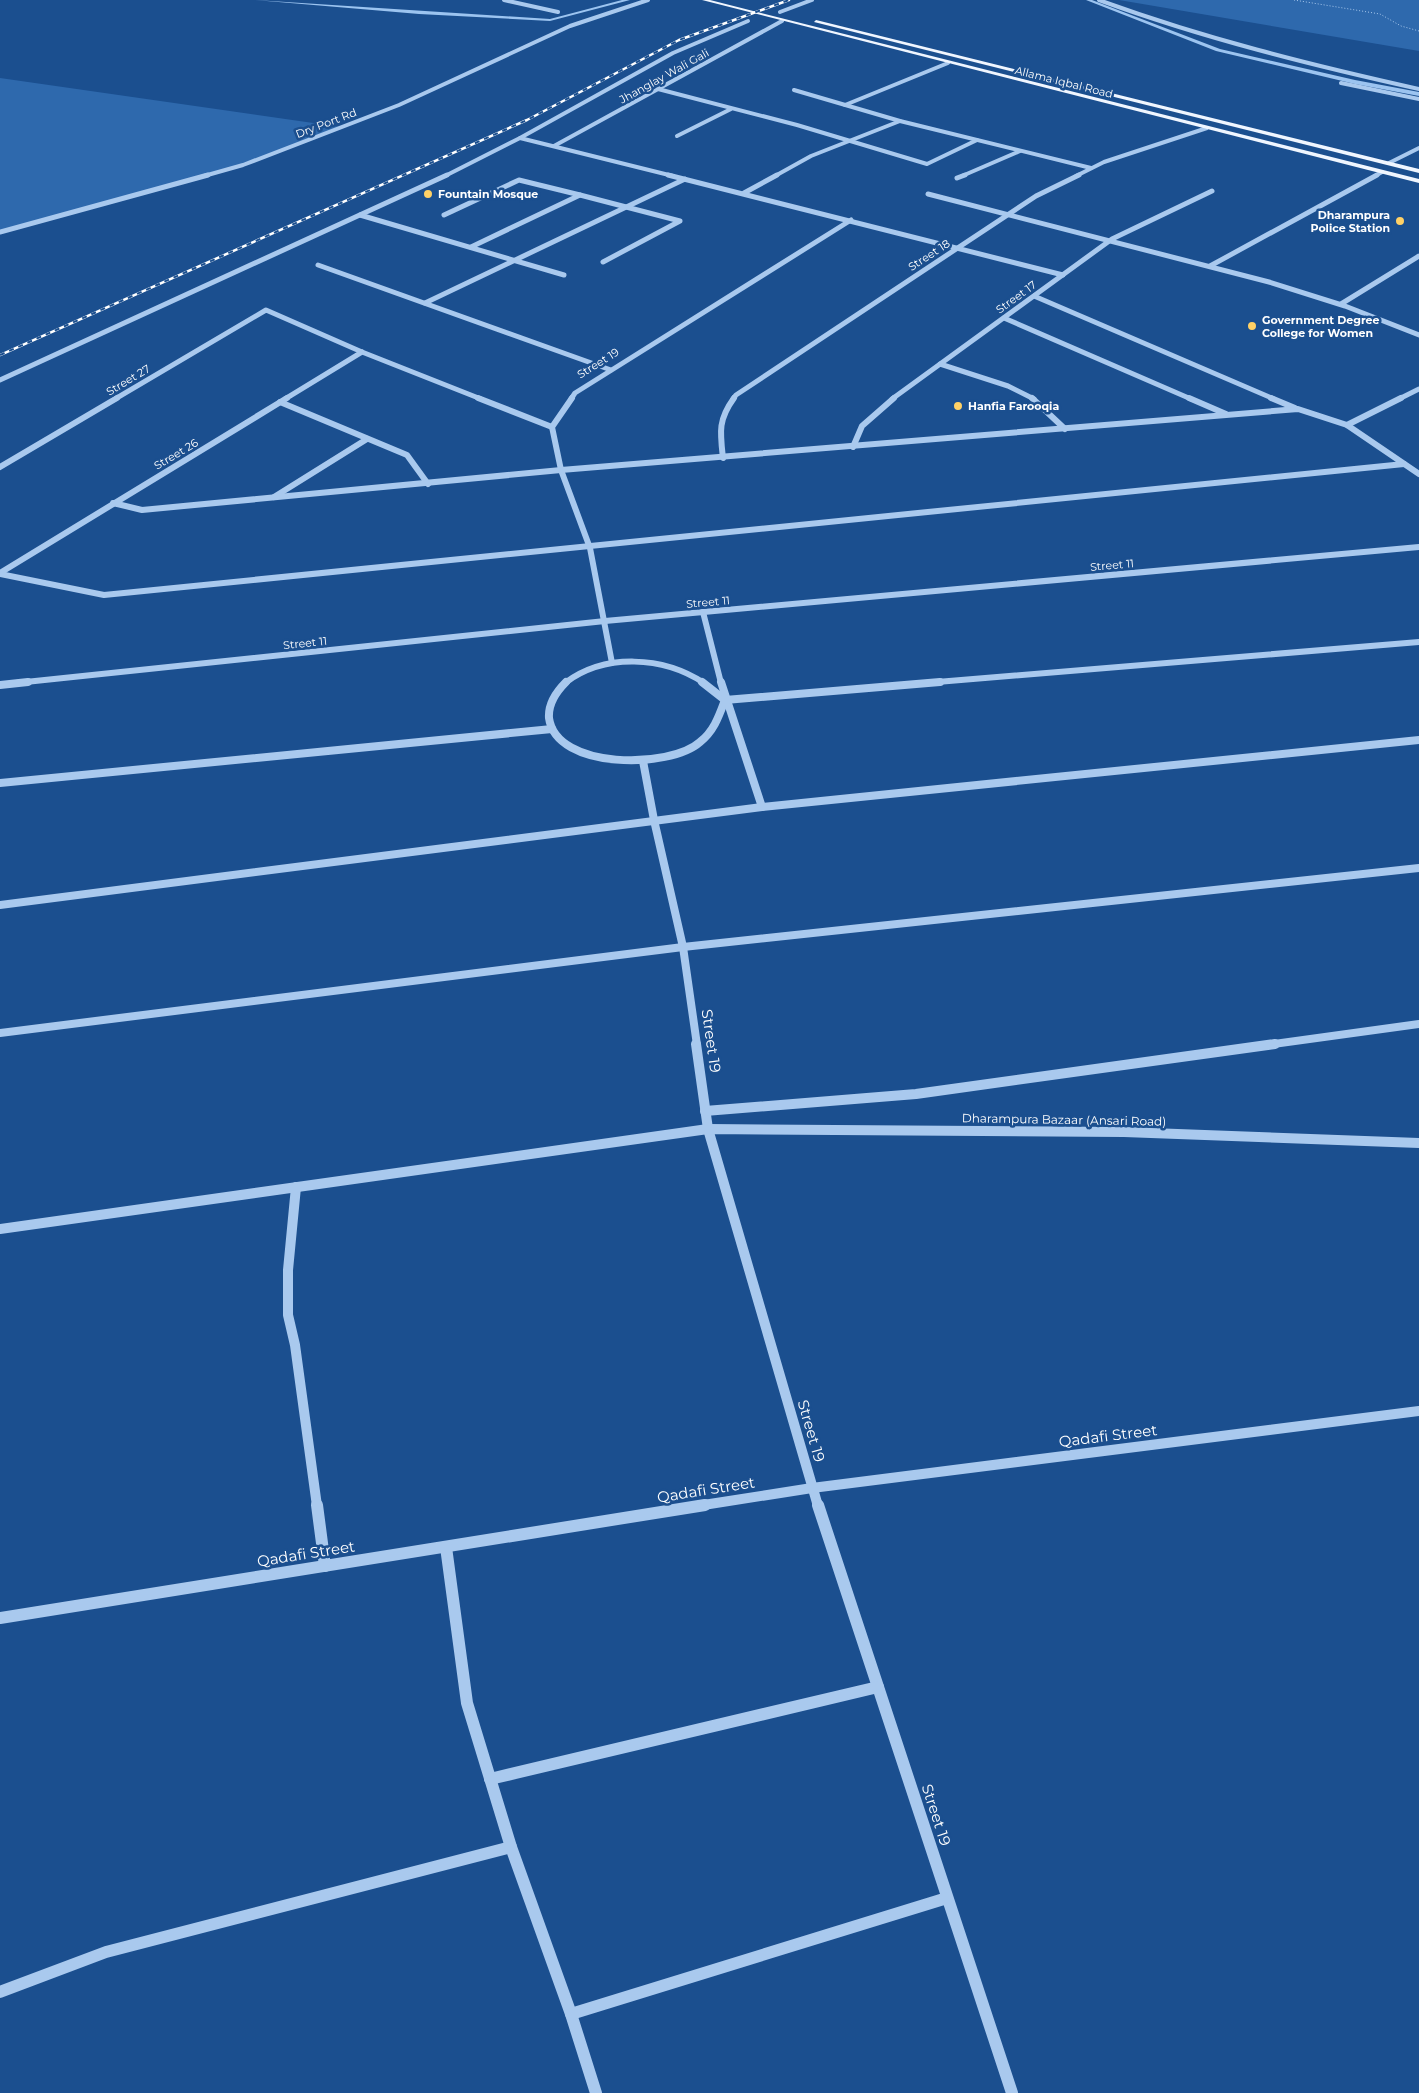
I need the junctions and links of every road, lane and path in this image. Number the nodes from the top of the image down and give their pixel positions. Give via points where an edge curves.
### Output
1 (504, 0) edge
2 (648, 0) edge
3 (704, 0) edge
4 (731, 0) edge
5 (812, 0) edge
6 (1099, 0) edge
7 (1294, 0) edge
8 (558, 12) dead end
9 (780, 12) junction
10 (789, 14) dead end
11 (808, 19) dead end
12 (748, 21) dead end
13 (782, 21) junction
14 (1419, 31) edge
15 (948, 63) junction
16 (1341, 84) dead end
17 (658, 89) junction
18 (1419, 89) edge
19 (794, 90) dead end
20 (1419, 100) edge
21 (1153, 104) junction
22 (845, 105) junction
23 (731, 109) junction
24 (1140, 111) junction
25 (900, 121) junction
26 (1207, 128) junction
27 (677, 136) dead end
28 (520, 138) junction
29 (852, 140) junction
30 (977, 140) junction
31 (554, 146) junction
32 (1419, 148) edge
33 (1020, 151) junction
34 (1389, 163) junction
35 (1091, 168) junction
36 (1419, 171) edge
37 (1382, 172) junction
38 (957, 178) dead end
39 (685, 179) junction
40 (1419, 181) edge
41 (1212, 191) dead end
42 (744, 193) junction
43 (928, 194) dead end
44 (580, 195) junction
45 (626, 207) junction
46 (1008, 214) junction
47 (360, 215) junction
48 (444, 215) dead end
49 (851, 220) junction
50 (0, 232) edge
51 (1112, 240) junction
52 (472, 247) junction
53 (958, 248) junction
54 (1419, 256) edge
55 (515, 260) junction
56 (603, 262) dead end
57 (318, 265) dead end
58 (1210, 266) junction
59 (564, 275) dead end
60 (1064, 275) junction
61 (1034, 296) junction
62 (425, 303) junction
63 (1340, 304) junction
64 (1004, 318) junction
65 (1419, 335) edge
66 (362, 352) junction
67 (940, 364) junction
68 (611, 370) junction
69 (0, 380) edge
70 (1419, 388) edge
71 (280, 402) junction
72 (1298, 410) junction
73 (1229, 415) junction
74 (1347, 426) junction
75 (552, 427) junction
76 (1065, 429) junction
77 (367, 438) junction
78 (853, 447) junction
79 (723, 458) junction
80 (1404, 464) junction
81 (0, 467) edge
82 (561, 470) junction
83 (1419, 474) edge
84 (428, 484) junction
85 (272, 498) junction
86 (113, 504) junction
87 (1419, 547) edge
88 (590, 548) junction
89 (0, 573) edge
90 (703, 612) junction
91 (605, 621) junction
92 (1419, 642) edge
93 (612, 663) junction
94 (0, 685) edge
95 (725, 700) junction
96 (552, 729) junction
97 (1419, 740) edge
98 (642, 761) junction
99 (0, 783) edge
100 (762, 807) junction
101 (654, 820) junction
102 (1419, 868) edge
103 (0, 905) edge
104 (684, 947) junction
105 (1419, 1024) edge
106 (0, 1033) edge
107 (705, 1111) junction
108 (708, 1129) junction
109 (1419, 1143) edge
110 (296, 1188) junction
111 (0, 1229) edge
112 (1419, 1411) edge
113 (812, 1488) junction
114 (446, 1547) junction
115 (325, 1566) junction
116 (0, 1618) edge
117 (878, 1687) junction
118 (490, 1779) junction
119 (511, 1847) junction
120 (947, 1898) junction
121 (0, 1992) edge
122 (571, 2014) junction
123 (596, 2093) edge
124 (1012, 2093) edge

1 - 8 street
2 - 50 street, Dry Port Rd via 570,26 399,104 242,165
3 - 13 main road, Allama Iqbal Road
4 - 9 main road
5 - 9 street
6 - 18 street via 1271,55
7 - 14 path via 1380,14 1401,26
9 - 10 main road
11 - 21 main road, Allama Iqbal Road
12 - 28 street via 624,78
13 - 15 main road, Allama Iqbal Road
13 - 17 street, Jhanglay Wali Gali
15 - 22 street
15 - 24 main road, Allama Iqbal Road
16 - 20 street
17 - 23 street
17 - 31 street, Jhanglay Wali Gali
19 - 22 street
21 - 24 main road
21 - 34 main road, Allama Iqbal Road
22 - 25 street
23 - 27 street
23 - 29 street
24 - 26 main road, Allama Iqbal Road
25 - 29 street
25 - 30 street
26 - 35 street, Street 18
26 - 37 main road, Allama Iqbal Road
28 - 31 street
28 - 47 street
29 - 30 street via 927,164
29 - 42 street via 811,156
30 - 33 street
31 - 39 street
32 - 34 street
33 - 35 street
33 - 38 street
34 - 36 main road, Allama Iqbal Road
35 - 46 street, Street 18
37 - 40 main road, Allama Iqbal Road
37 - 58 street
39 - 42 street
39 - 45 street
41 - 51 street, Street 17
42 - 49 street
43 - 46 street
44 - 45 street
44 - 48 street via 519,180
44 - 52 street
45 - 55 street
45 - 56 street via 680,221
46 - 51 street
46 - 53 street, Street 18
47 - 52 street
47 - 69 street
49 - 53 street
49 - 68 street, Street 19
51 - 58 street
51 - 60 street, Street 17
52 - 55 street
53 - 60 street
53 - 79 street, Street 18 via 736,395 725,409 719,426
54 - 63 street
55 - 59 street
55 - 62 street
57 - 62 street
58 - 63 street
60 - 61 street, Street 17
61 - 64 street, Street 17
61 - 72 street
62 - 68 street
63 - 65 street
64 - 67 street, Street 17
64 - 73 street
66 - 71 street, Street 26
66 - 75 street
66 - 81 street, Street 27 via 266,310
67 - 76 street via 1034,398
67 - 78 street, Street 17 via 885,404 862,426
68 - 75 street, Street 19 via 575,393
70 - 74 street
71 - 77 street
71 - 86 street, Street 26
72 - 73 street
72 - 74 street
73 - 76 street
74 - 80 street
75 - 82 street
76 - 78 street
77 - 84 street via 407,455
77 - 85 street
78 - 79 street
79 - 82 street
80 - 83 street
80 - 88 street
82 - 84 street
82 - 88 street
84 - 85 street
85 - 86 street via 142,510
86 - 89 street, Street 26
87 - 90 street, Street 11
88 - 89 street via 104,595
88 - 91 street
90 - 91 street, Street 11
90 - 95 street
91 - 93 street
91 - 94 street, Street 11
92 - 95 street
93 - 95 street via 640,661 667,664 690,673
93 - 96 street via 586,670 566,682 552,696 547,713
95 - 98 street via 711,733 694,746 670,756
95 - 100 street
96 - 98 street via 566,744 587,755 614,761
96 - 99 street
97 - 100 street
98 - 101 street, Street 19
100 - 101 street
101 - 103 street
101 - 104 street, Street 19
102 - 104 street
104 - 106 street
104 - 107 street, Street 19
105 - 107 street via 916,1094
107 - 108 street, Street 19
108 - 109 street, Dharampura Bazaar (Ansari Road) via 1124,1132
108 - 110 street, Dharampura Bazaar (Ansari Road)
108 - 113 street, Street 19
110 - 111 street, Dharampura Bazaar (Ansari Road)
110 - 115 street via 288,1270 288,1315 295,1345
112 - 113 street, Qadafi Street
113 - 114 street, Qadafi Street
113 - 117 street, Street 19
114 - 115 street, Qadafi Street
114 - 118 street via 468,1704
115 - 116 street, Qadafi Street
117 - 118 street
117 - 120 street, Street 19
118 - 119 street
119 - 121 street via 106,1952
119 - 122 street
120 - 122 street
120 - 124 street, Street 19
122 - 123 street

